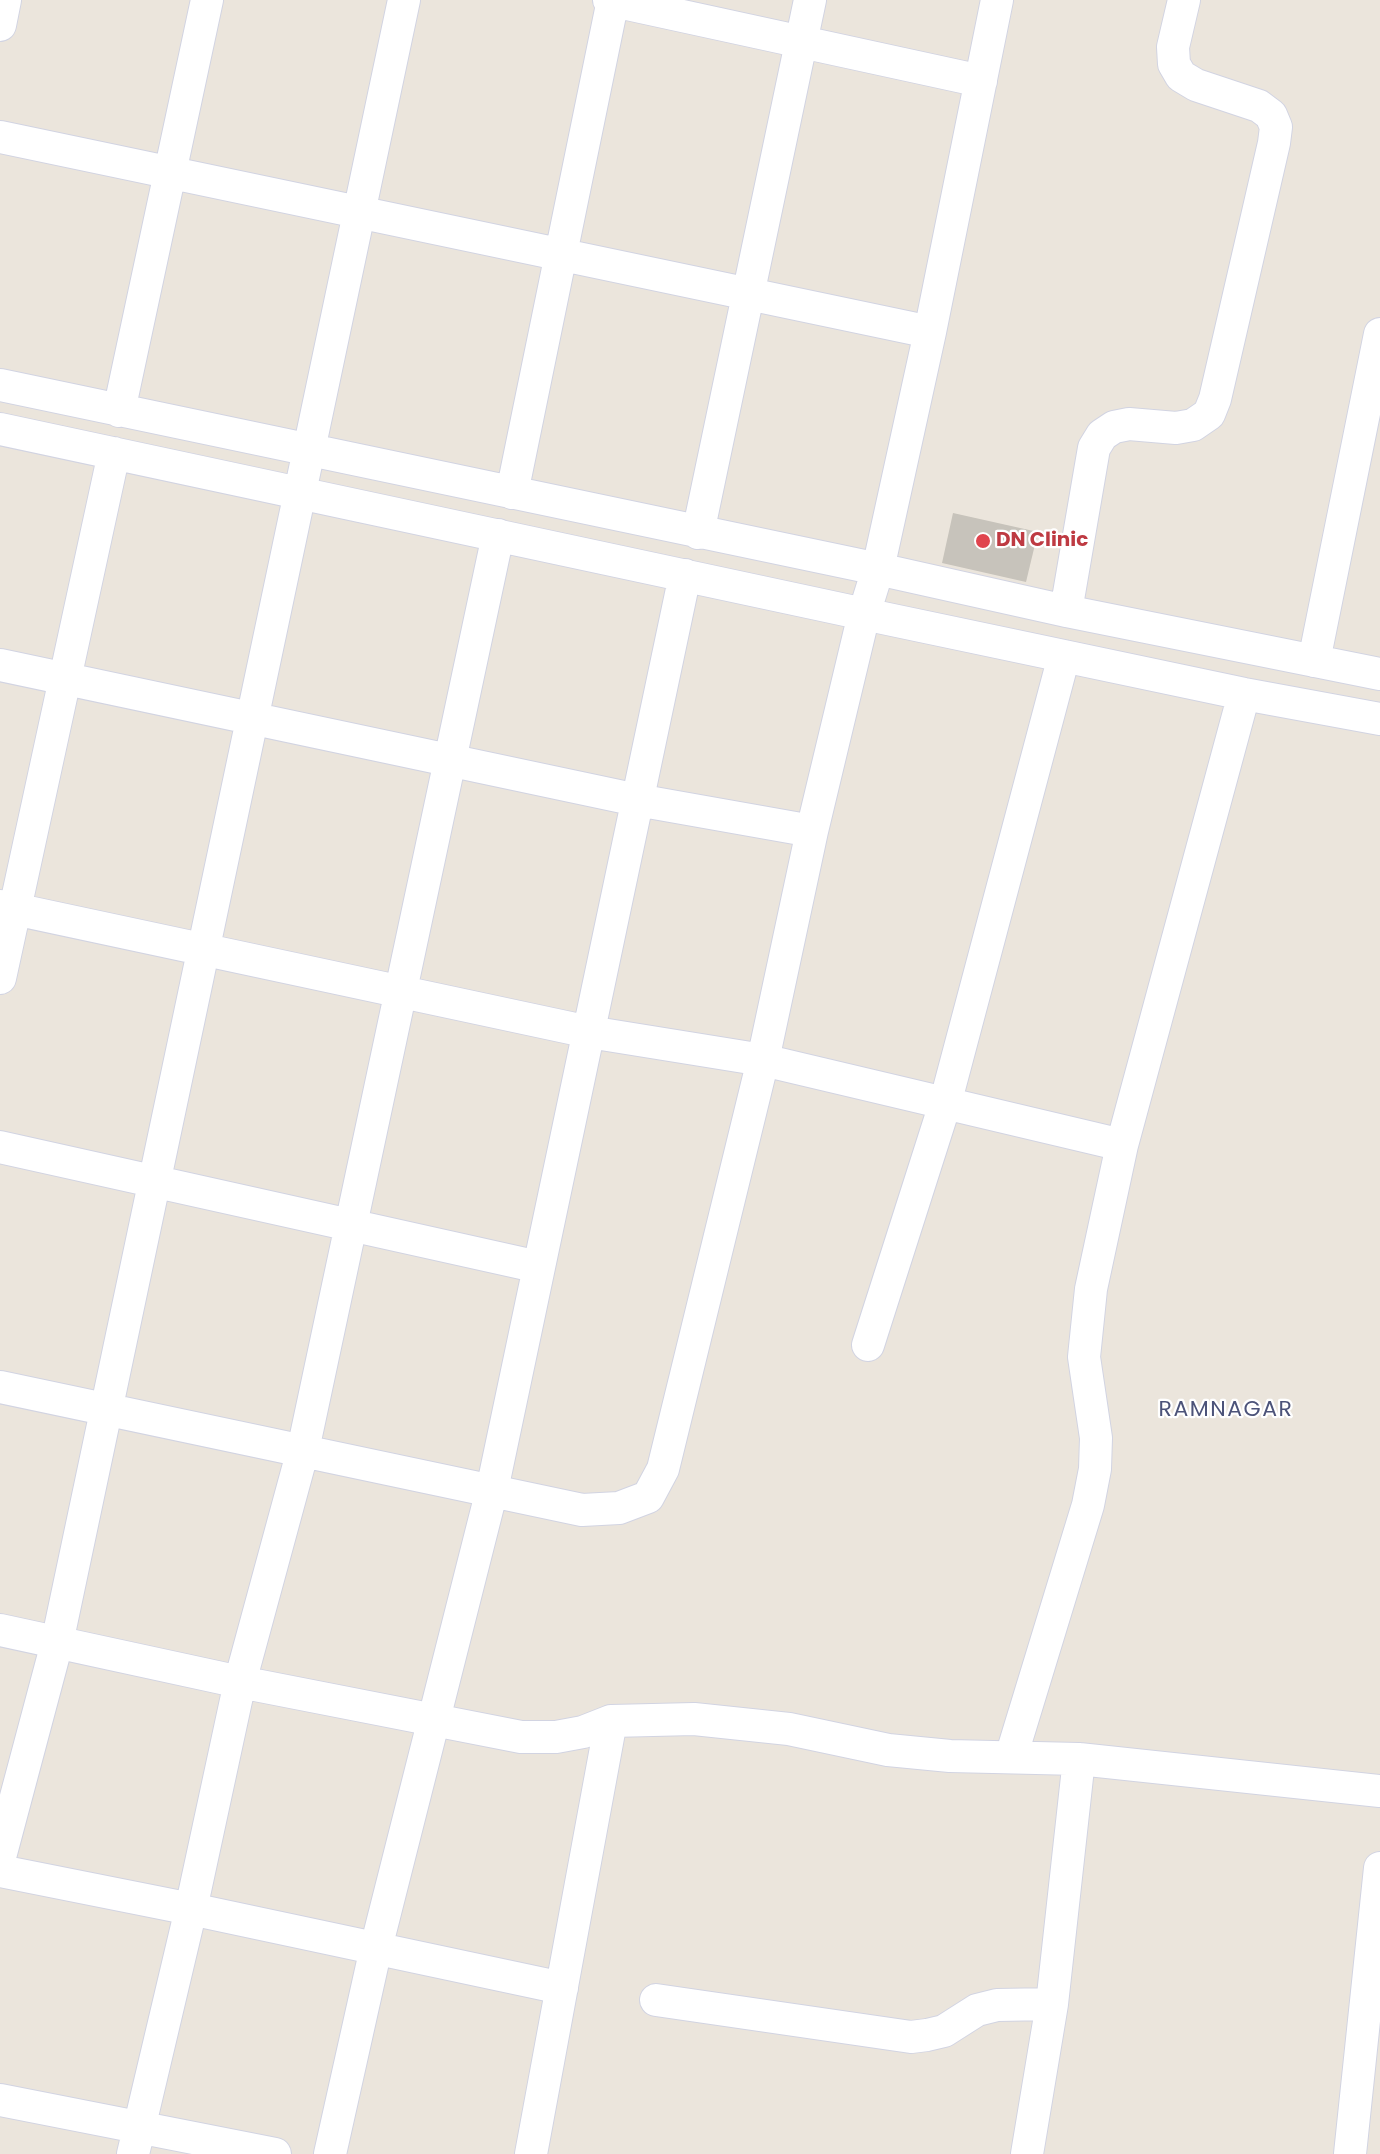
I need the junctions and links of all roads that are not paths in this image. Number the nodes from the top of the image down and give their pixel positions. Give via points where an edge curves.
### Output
1 (5, 0) edge
2 (207, 0) edge
3 (404, 0) edge
4 (612, 0) edge
5 (810, 0) edge
6 (997, 0) edge
7 (1184, 0) edge
8 (0, 25) edge
9 (802, 42) junction
10 (981, 81) junction
11 (0, 137) edge
12 (170, 173) junction
13 (360, 213) junction
14 (561, 255) junction
15 (748, 294) junction
16 (930, 332) junction
17 (1380, 334) edge
18 (0, 386) edge
19 (119, 411) junction
20 (0, 429) edge
21 (309, 451) junction
22 (114, 453) junction
23 (300, 493) junction
24 (512, 494) junction
25 (698, 533) junction
26 (498, 535) junction
27 (878, 569) junction
28 (685, 575) junction
29 (1066, 610) junction
30 (864, 614) junction
31 (1064, 656) junction
32 (1314, 661) junction
33 (0, 665) edge
34 (1380, 674) edge
35 (65, 679) junction
36 (1244, 694) junction
37 (252, 718) junction
38 (1380, 719) edge
39 (450, 760) junction
40 (638, 800) junction
41 (812, 831) junction
42 (8, 908) edge
43 (203, 949) junction
44 (0, 978) edge
45 (401, 991) junction
46 (589, 1032) junction
47 (763, 1060) junction
48 (945, 1104) junction
49 (1122, 1145) junction
50 (0, 1147) edge
51 (154, 1181) junction
52 (351, 1226) junction
53 (539, 1267) junction
54 (868, 1345) dead end
55 (0, 1387) edge
56 (106, 1409) junction
57 (303, 1450) junction
58 (492, 1490) junction
59 (0, 1630) edge
60 (57, 1642) junction
61 (240, 1682) junction
62 (435, 1719) junction
63 (611, 1722) junction
64 (1011, 1757) junction
65 (1078, 1759) junction
66 (1380, 1791) edge
67 (0, 1857) edge
68 (1380, 1868) edge
69 (0, 1871) edge
70 (191, 1909) junction
71 (376, 1948) junction
72 (562, 1988) junction
73 (656, 2000) dead end
74 (1052, 2004) junction
75 (0, 2100) edge
76 (136, 2140) edge
77 (275, 2154) edge
78 (330, 2154) edge
79 (531, 2154) edge
80 (1026, 2154) edge
81 (1350, 2154) edge

1 - 8 street
2 - 12 street
3 - 13 street
4 - 9 street
4 - 14 street
5 - 9 street
6 - 10 street
7 - 29 street via 1173,47 1174,64 1181,76 1196,85 1259,106 1271,115 1276,127 1274,143 1209,414 1193,425 1176,428 1129,424 1102,435 1094,448
9 - 10 street
9 - 15 street
10 - 16 street
11 - 12 street
12 - 13 street
12 - 19 street
13 - 14 street
13 - 21 street
14 - 15 street
14 - 24 street
15 - 16 street
15 - 25 street
16 - 27 street
17 - 32 street
18 - 19 street
19 - 21 street
20 - 22 street
21 - 23 street
21 - 24 street
22 - 23 street
22 - 35 street
23 - 26 street
23 - 37 street
24 - 25 street
25 - 27 street
26 - 28 street
26 - 39 street
27 - 29 street
27 - 30 street
28 - 30 street
28 - 40 street
29 - 32 street
30 - 31 street
30 - 41 street
31 - 36 street
31 - 48 street
32 - 34 street
33 - 35 street
35 - 37 street
35 - 42 street
36 - 38 street
36 - 49 street
37 - 39 street
37 - 43 street
39 - 40 street
39 - 45 street
40 - 41 street
40 - 46 street
41 - 47 street
42 - 43 street
42 - 44 street
43 - 45 street
43 - 51 street
45 - 46 street
45 - 52 street
46 - 47 street
46 - 53 street
47 - 48 street
47 - 58 street via 663,1469 648,1497 619,1508 582,1510
48 - 49 street
48 - 54 street
49 - 64 street via 1090,1289 1084,1357 1096,1438 1095,1469 1088,1505
50 - 51 street
51 - 52 street
51 - 56 street
52 - 53 street
52 - 57 street
53 - 58 street
55 - 56 street
56 - 57 street
56 - 60 street
57 - 58 street
57 - 61 street
58 - 62 street
59 - 60 street
60 - 61 street
60 - 67 street
61 - 62 street
61 - 70 street
62 - 63 street via 521,1737 556,1737
62 - 71 street
63 - 64 street via 694,1719 741,1723 888,1750
63 - 72 street
64 - 65 street
65 - 66 street
65 - 74 street
68 - 81 street
69 - 70 street
70 - 71 street
70 - 76 street
71 - 72 street
71 - 78 street
72 - 79 street
73 - 74 street via 911,2037 944,2031 977,2010 997,2005
74 - 80 street
75 - 76 street
76 - 77 street

